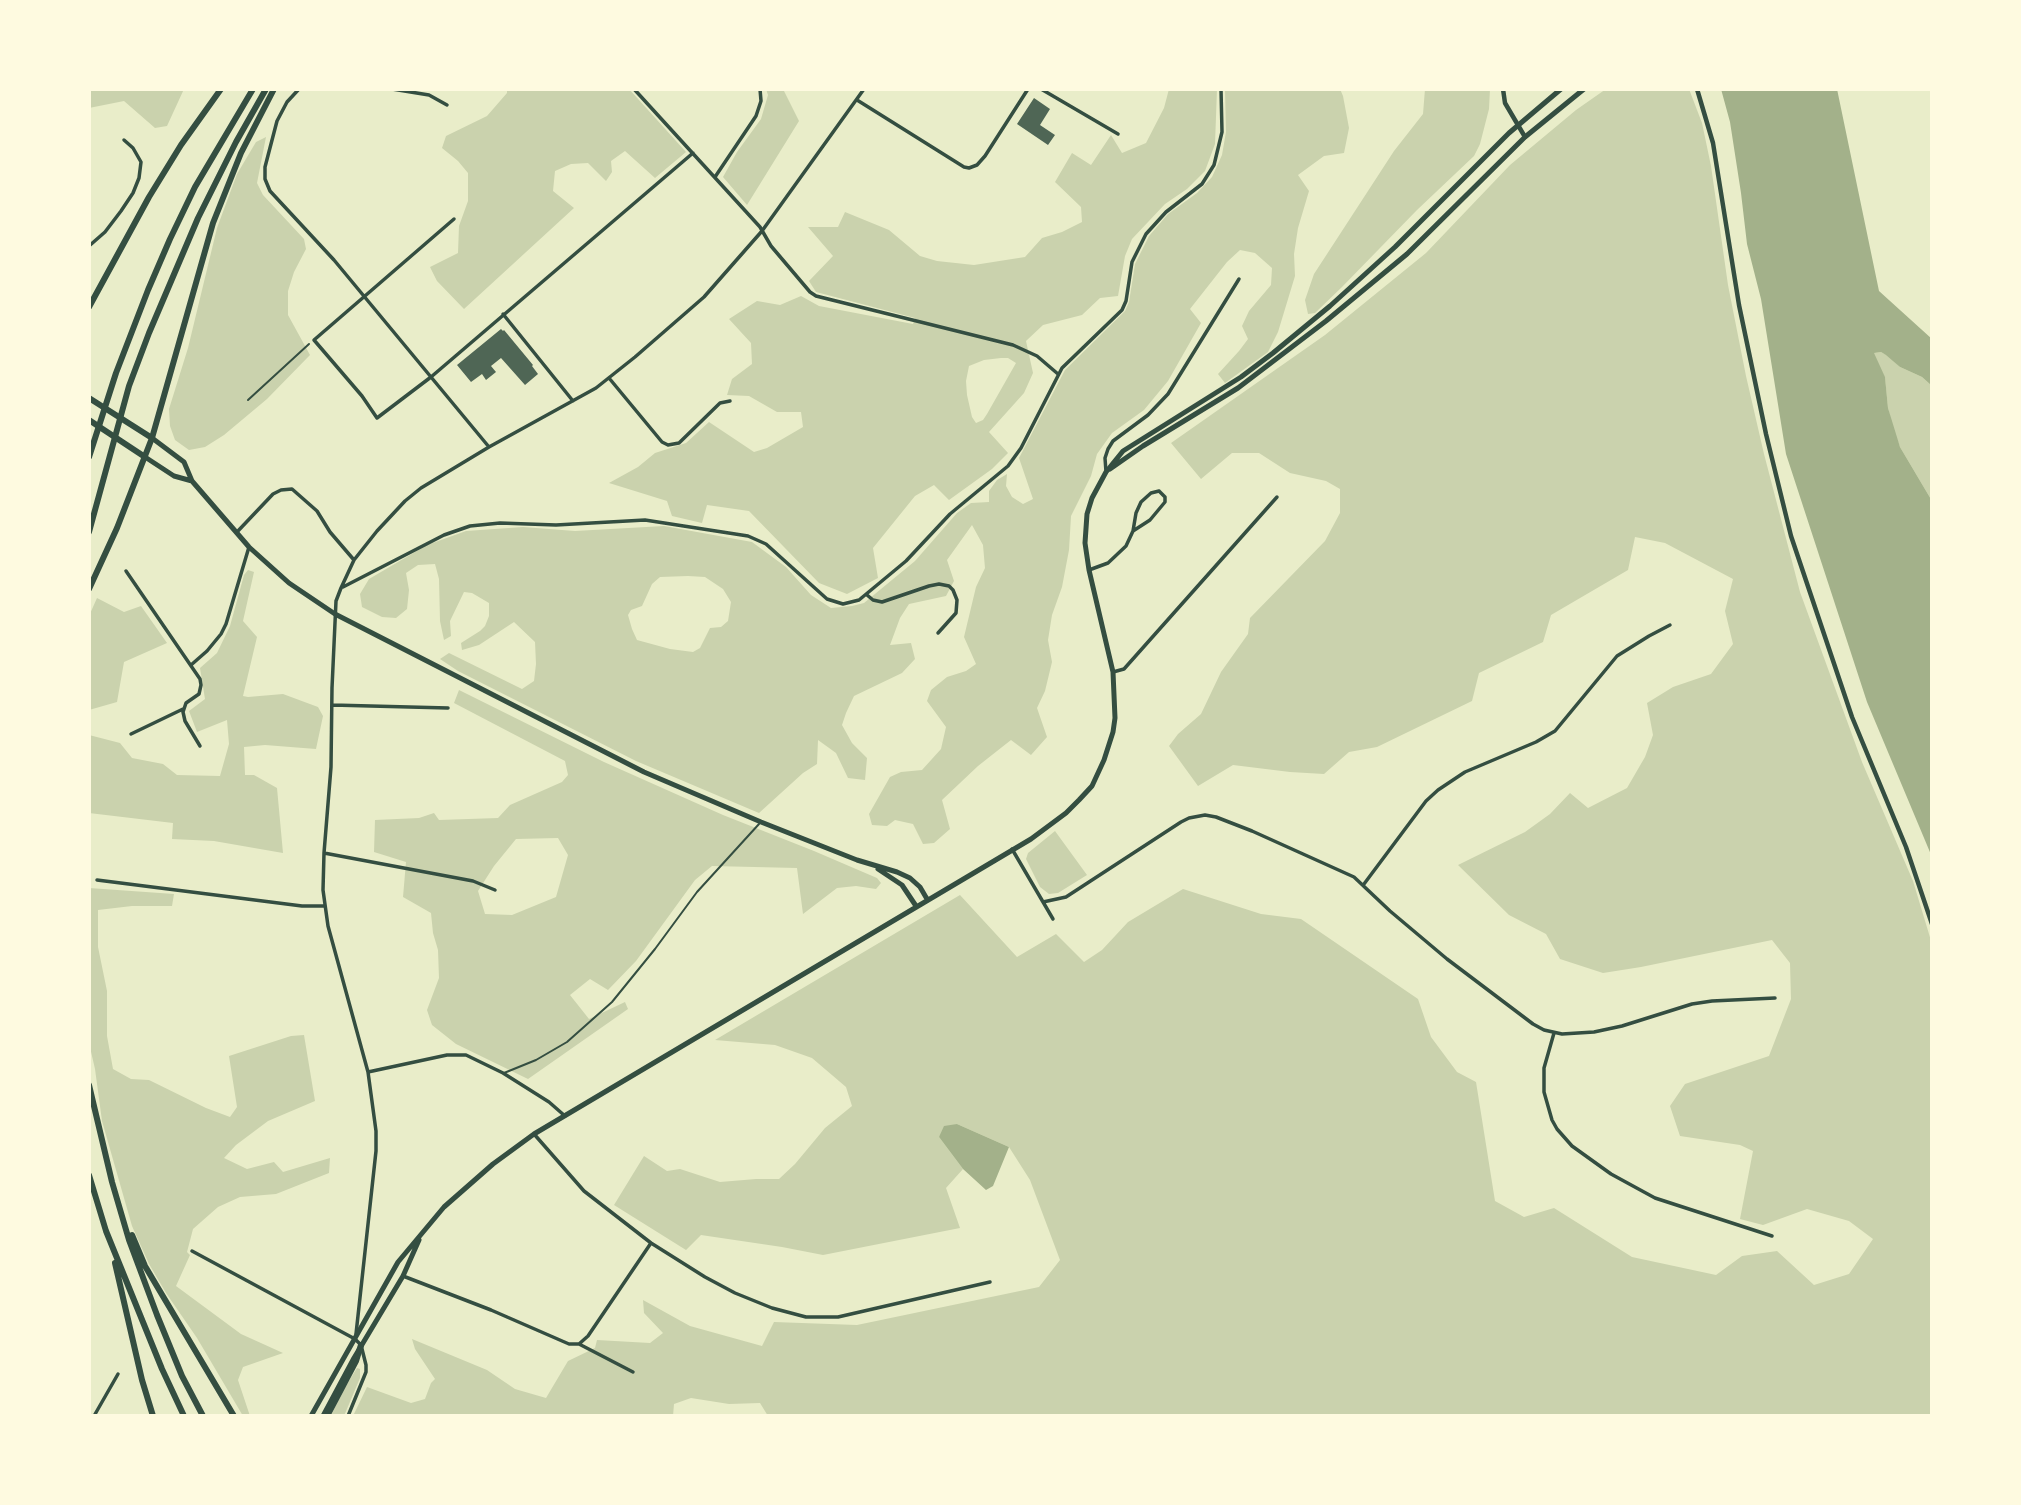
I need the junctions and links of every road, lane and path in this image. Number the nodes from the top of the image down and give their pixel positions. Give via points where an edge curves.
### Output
1 (221, 89) edge
2 (253, 89) edge
3 (266, 89) edge
4 (274, 89) edge
5 (299, 89) edge
6 (392, 89) edge
7 (634, 89) edge
8 (760, 89) edge
9 (864, 89) edge
10 (1028, 89) edge
11 (1041, 89) edge
12 (1222, 89) edge
13 (1503, 89) edge
14 (1561, 89) edge
15 (1584, 89) edge
16 (1697, 89) edge
17 (857, 100) junction
18 (447, 104) dead end
19 (1517, 125) junction
20 (1118, 134) dead end
21 (1525, 137) junction
22 (124, 140) dead end
23 (693, 153) junction
24 (715, 177) junction
25 (454, 219) dead end
26 (762, 231) junction
27 (89, 246) edge
28 (1239, 279) dead end
29 (364, 295) junction
30 (89, 307) edge
31 (503, 314) junction
32 (314, 340) junction
33 (1058, 374) junction
34 (431, 377) junction
35 (609, 378) junction
36 (89, 398) edge
37 (248, 400) dead end
38 (573, 401) junction
39 (730, 401) dead end
40 (89, 420) edge
41 (152, 438) junction
42 (489, 447) junction
43 (89, 457) edge
44 (145, 457) junction
45 (1106, 472) junction
46 (192, 481) junction
47 (1277, 497) dead end
48 (1133, 531) junction
49 (89, 532) edge
50 (236, 534) junction
51 (249, 547) junction
52 (354, 560) junction
53 (1089, 570) junction
54 (126, 571) dead end
55 (341, 588) junction
56 (89, 589) edge
57 (867, 595) junction
58 (335, 614) junction
59 (1670, 625) dead end
60 (938, 633) dead end
61 (190, 665) junction
62 (1113, 672) junction
63 (332, 705) junction
64 (448, 708) dead end
65 (183, 709) junction
66 (131, 734) dead end
67 (200, 746) dead end
68 (761, 822) junction
69 (1012, 849) junction
70 (324, 853) junction
71 (873, 866) junction
72 (97, 880) dead end
73 (1364, 884) junction
74 (495, 890) dead end
75 (927, 899) junction
76 (1044, 902) junction
77 (325, 906) junction
78 (916, 906) junction
79 (1054, 919) dead end
80 (1932, 924) edge
81 (1775, 998) dead end
82 (1554, 1033) junction
83 (368, 1072) junction
84 (503, 1073) junction
85 (89, 1085) edge
86 (565, 1116) junction
87 (534, 1134) junction
88 (89, 1175) edge
89 (121, 1210) junction
90 (106, 1231) junction
91 (422, 1234) junction
92 (1773, 1236) dead end
93 (651, 1243) junction
94 (192, 1251) dead end
95 (403, 1276) junction
96 (989, 1282) dead end
97 (355, 1339) junction
98 (579, 1344) junction
99 (361, 1345) junction
100 (633, 1372) dead end
101 (118, 1374) dead end
102 (94, 1416) edge
103 (153, 1416) edge
104 (184, 1416) edge
105 (204, 1416) edge
106 (234, 1416) edge
107 (311, 1416) edge
108 (325, 1416) edge
109 (348, 1416) edge

1 - 30 highway via 149,197
2 - 43 highway via 170,239 116,373
3 - 49 highway via 198,218 149,333 129,386
4 - 41 highway via 241,153 213,223
5 - 29 street via 277,121 267,157 266,183 275,199
6 - 18 street via 429,94
7 - 23 street
8 - 24 street via 756,117
9 - 17 street
10 - 17 street via 977,165 969,168
11 - 20 street
12 - 33 street via 1222,132 1209,175 1146,234 1132,262 1122,310
13 - 19 street
14 - 19 main road
15 - 21 main road
16 - 80 street via 1713,143 1739,305 1791,536 1852,717 1906,847
17 - 26 street
19 - 21 street
19 - 45 main road via 1322,313 1241,377 1123,452
21 - 45 main road via 1407,254 1326,321 1238,388
22 - 27 street via 141,162 139,178 121,211
23 - 24 street
23 - 31 street
24 - 26 street
25 - 29 street
26 - 33 street via 817,296 1013,345 1037,356
26 - 35 street via 704,297
28 - 45 street via 1168,394 1113,441 1105,458
29 - 32 street
29 - 34 street
31 - 34 street
31 - 38 street
32 - 34 street via 377,418
32 - 37 path
33 - 57 street via 1008,466 950,514
34 - 42 street
35 - 38 street
35 - 39 street via 668,445 679,443 720,403
36 - 41 highway
38 - 42 street
40 - 44 highway
41 - 44 highway
41 - 46 main road via 184,462
42 - 52 street via 405,501
44 - 46 main road via 174,476
44 - 56 highway
45 - 53 main road via 1087,513
46 - 50 main road
47 - 62 street via 1125,669
48 - 48 street via 1165,502 1159,491 1141,502
48 - 53 street via 1126,546 1108,563
50 - 51 main road
50 - 52 street via 274,494 292,489 317,511
51 - 58 main road via 289,583
51 - 61 street via 226,624 215,643
52 - 55 street
53 - 62 main road
54 - 61 street
55 - 57 street via 470,526 645,520 748,536 766,544 827,599 844,604
55 - 58 street
57 - 60 street via 881,602 929,586 948,586 957,600 956,613
58 - 63 street
58 - 68 main road via 611,756
59 - 73 street via 1617,656 1556,731 1465,772 1438,790
61 - 65 street via 201,689
62 - 69 main road via 1113,732 1092,786 1050,826
63 - 64 street
63 - 70 street
65 - 66 street
65 - 67 street
68 - 71 main road
68 - 84 lane via 696,892 611,1002 567,1042
69 - 75 main road
69 - 76 street
70 - 74 street via 473,881
70 - 77 street
71 - 75 main road via 910,878
71 - 78 main road via 902,885
72 - 77 street
73 - 76 street via 1342,870 1205,815 1181,822 1066,897
73 - 82 street via 1447,959 1533,1024
75 - 78 main road
76 - 79 street
77 - 83 street
78 - 86 main road
81 - 82 street via 1712,1001 1608,1030
82 - 92 street via 1544,1068 1544,1092 1552,1120 1572,1146 1655,1198
83 - 84 street via 457,1054 476,1058
83 - 97 street via 376,1151
84 - 86 street
85 - 89 highway
86 - 87 main road
87 - 91 main road via 470,1183
87 - 93 street via 584,1191
88 - 90 highway
89 - 105 highway via 157,1315
89 - 106 highway via 145,1266
90 - 103 highway
90 - 104 highway
91 - 95 main road
91 - 97 main road via 398,1262
93 - 96 street via 736,1293 806,1317 853,1315
93 - 98 street
94 - 97 street
95 - 98 street via 569,1344
95 - 99 main road
97 - 99 street
97 - 107 main road
98 - 100 street
99 - 108 highway
99 - 109 street via 366,1372
101 - 102 street

